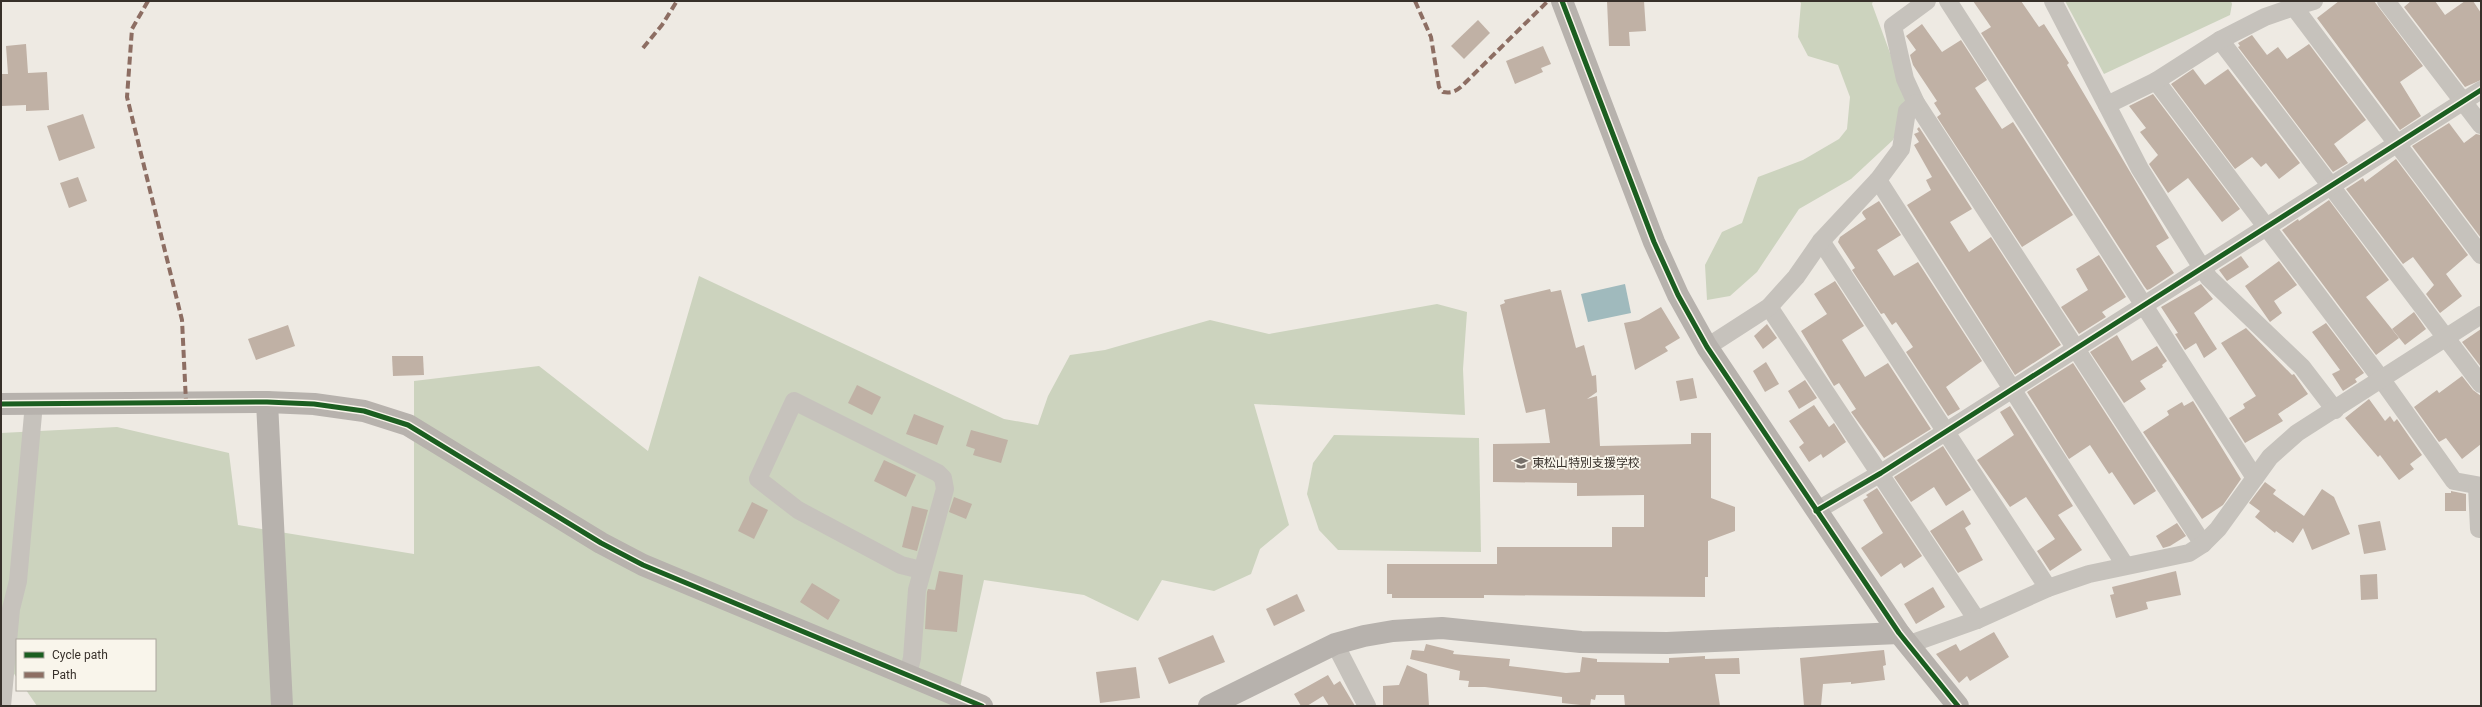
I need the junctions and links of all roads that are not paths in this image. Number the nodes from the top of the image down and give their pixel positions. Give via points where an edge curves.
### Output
1 (1562, 1) edge
2 (1927, 1) edge
3 (1948, 1) edge
4 (2053, 1) edge
5 (2314, 1) edge
6 (2386, 1) edge
7 (2294, 6) junction
8 (2220, 40) junction
9 (2156, 82) junction
10 (2481, 90) edge
11 (2463, 101) junction
12 (1916, 103) junction
13 (2107, 105) junction
14 (2481, 125) edge
15 (2397, 144) junction
16 (1878, 180) junction
17 (2330, 186) junction
18 (2265, 227) junction
19 (1821, 241) junction
20 (2481, 255) edge
21 (2202, 268) junction
22 (2144, 305) junction
23 (1769, 307) junction
24 (2481, 315) edge
25 (2446, 338) junction
26 (1707, 347) junction
27 (2078, 348) junction
28 (2382, 380) junction
29 (2481, 384) edge
30 (2012, 388) junction
31 (267, 402) junction
32 (34, 403) junction
33 (1, 404) edge
34 (2335, 410) junction
35 (1946, 431) junction
36 (1882, 473) junction
37 (2255, 478) junction
38 (2479, 486) edge
39 (1816, 511) junction
40 (2481, 529) edge
41 (2203, 544) junction
42 (2125, 565) junction
43 (921, 570) junction
44 (2048, 588) junction
45 (1977, 620) junction
46 (1903, 639) junction
47 (1335, 644) junction
48 (908, 674) junction
49 (2, 706) edge
50 (282, 706) edge
51 (982, 706) edge
52 (1209, 706) edge
53 (1367, 706) edge
54 (1958, 706) edge

1 - 26 street via 1654,242 1678,295
2 - 12 street via 1893,26 1905,79
3 - 22 street
4 - 13 street
5 - 7 street
6 - 11 street
7 - 8 street via 2265,16
7 - 15 street
8 - 9 street
8 - 17 street
9 - 13 street
9 - 18 street
10 - 11 street
11 - 14 street
11 - 15 street
12 - 16 street via 1907,111 1901,149
12 - 27 street
13 - 21 street via 2140,170
15 - 17 street
15 - 20 street
16 - 19 street
16 - 30 street
17 - 18 street
17 - 25 street
18 - 21 street
18 - 28 street
19 - 23 street via 1796,277
19 - 35 street
21 - 22 street
21 - 34 street via 2209,278 2302,367
22 - 27 street
22 - 37 street
23 - 26 street
23 - 36 street
24 - 25 street
25 - 28 street
25 - 29 street
26 - 39 street
27 - 30 street
27 - 41 street
28 - 34 street
28 - 38 street via 2454,481
30 - 35 street
30 - 42 street
31 - 32 street
31 - 48 street via 314,404 364,411 408,425 601,543 643,565
31 - 50 street
32 - 33 street
32 - 49 street via 18,581 11,609
34 - 37 street via 2279,447
35 - 36 street
35 - 44 street
36 - 39 street
36 - 45 street
37 - 41 street via 2218,529
38 - 40 street
39 - 46 street
41 - 42 street via 2189,553 2169,559
42 - 44 street
43 - 43 street via 945,489 943,478 938,473 794,401 758,479 798,510 901,565
43 - 48 street
44 - 45 street
45 - 46 street
46 - 47 street via 1581,642 1521,638 1462,629 1425,629 1364,636
46 - 54 street
47 - 52 street
47 - 53 street
48 - 51 street

